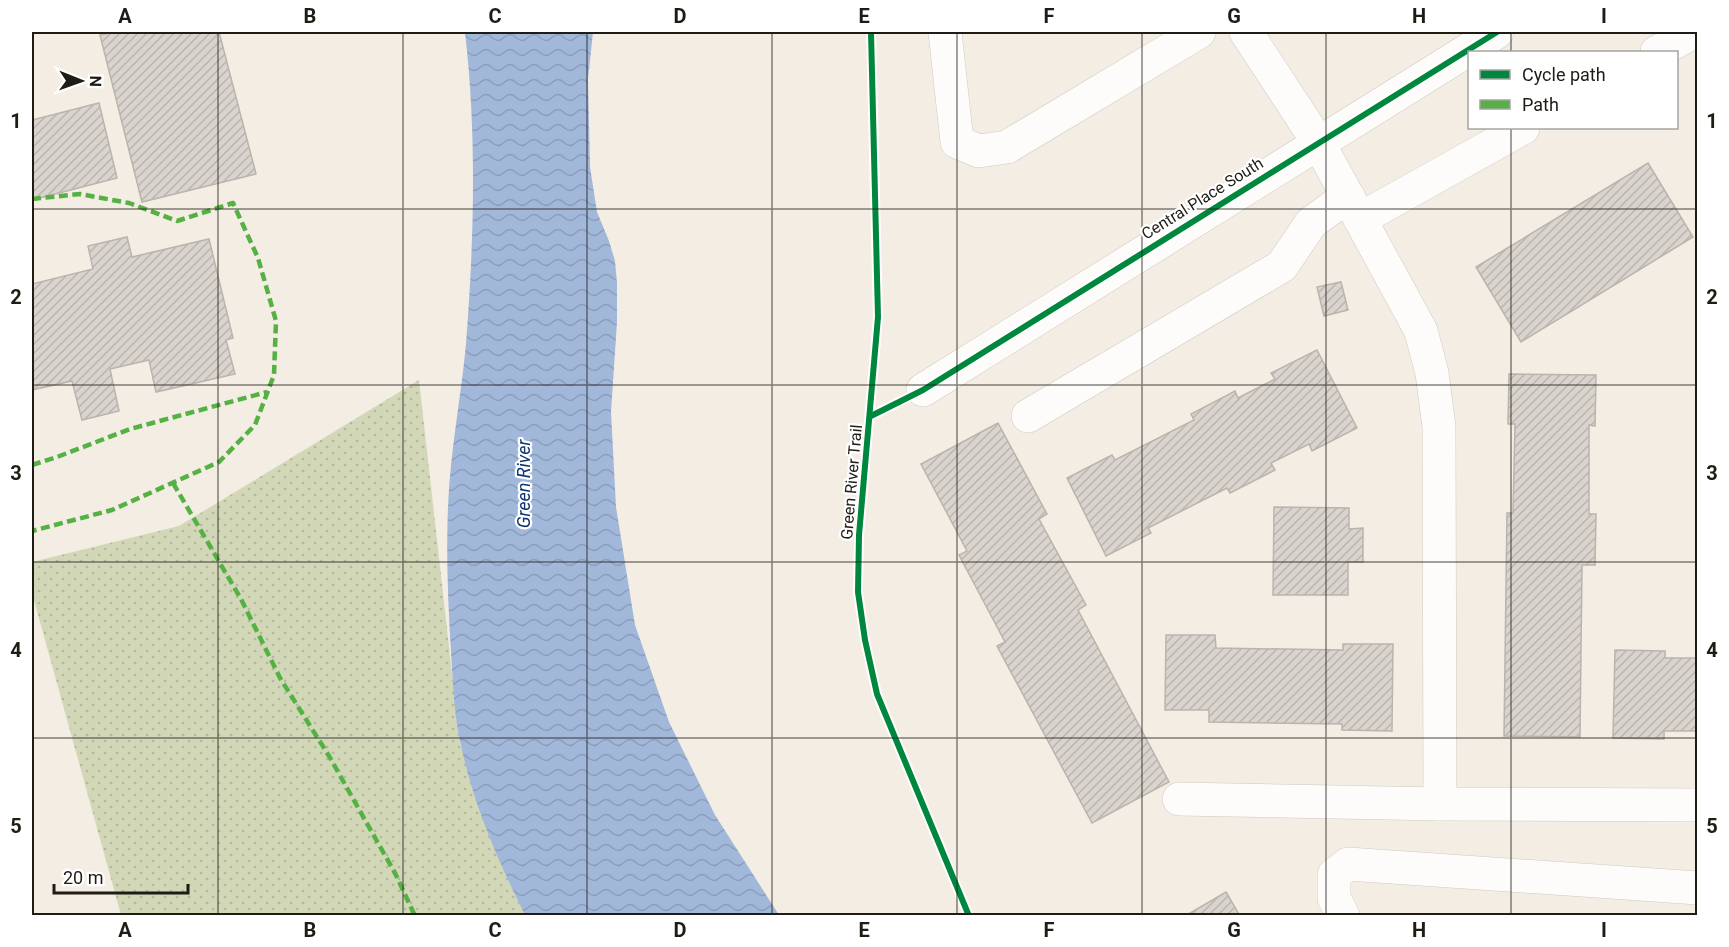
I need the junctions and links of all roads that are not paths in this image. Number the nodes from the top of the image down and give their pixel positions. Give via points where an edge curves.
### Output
1 (945, 32) edge
2 (1199, 32) edge
3 (1246, 32) edge
4 (1497, 32) edge
5 (1694, 32) edge
6 (1659, 51) edge
7 (1521, 129) edge
8 (1318, 142) junction
9 (1354, 208) junction
10 (923, 390) dead end
11 (1028, 416) dead end
12 (1179, 799) dead end
13 (1440, 804) junction
14 (1698, 805) edge
15 (1698, 888) edge
16 (1343, 915) edge

1 - 2 street via 957,142 979,151 1007,147
3 - 8 street
4 - 8 street, Central Place South
5 - 6 street
7 - 9 street
8 - 9 street
8 - 10 street, Central Place South
9 - 11 street via 1311,222 1282,266
9 - 13 street via 1421,331 1440,427
12 - 13 street
13 - 14 street
15 - 16 street via 1348,864 1334,875 1334,898

